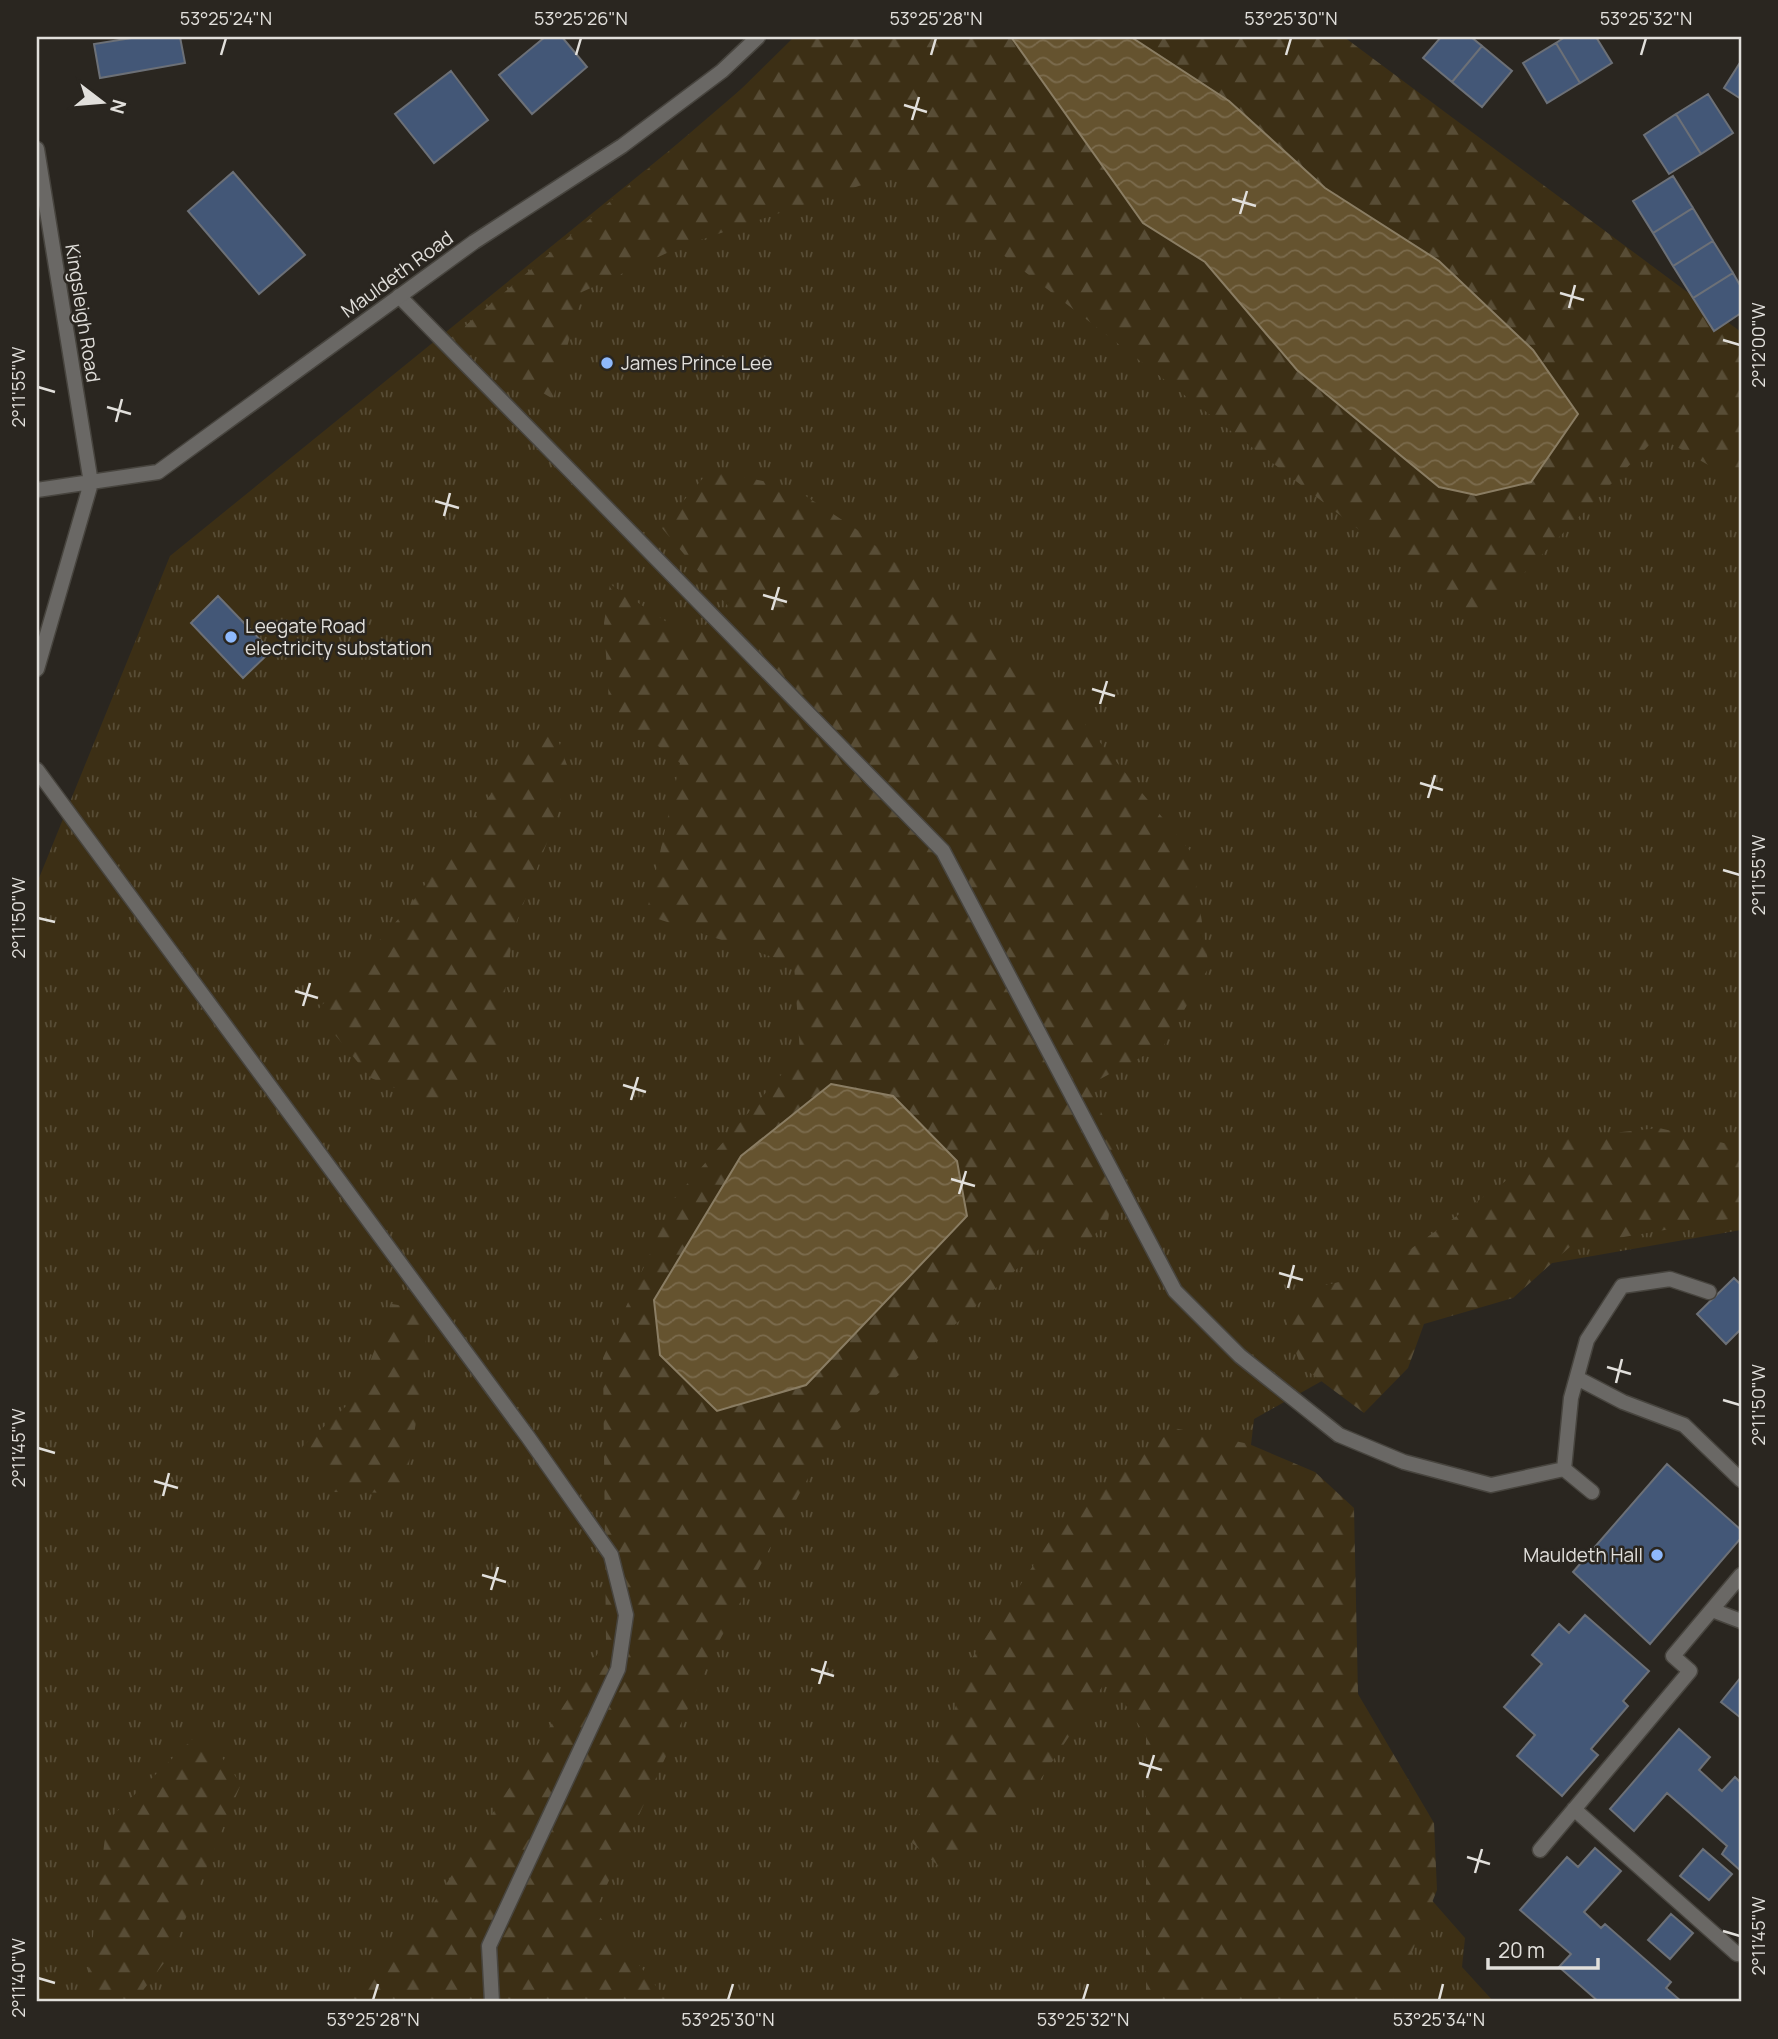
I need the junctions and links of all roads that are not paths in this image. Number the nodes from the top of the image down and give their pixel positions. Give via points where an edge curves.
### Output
1 (758, 37) edge
2 (37, 149) edge
3 (399, 296) junction
4 (91, 483) junction
5 (37, 490) edge
6 (37, 669) edge
7 (37, 769) edge
8 (1709, 1292) dead end
9 (1577, 1378) junction
10 (1564, 1469) junction
11 (1741, 1480) edge
12 (1592, 1492) dead end
13 (1741, 1574) edge
14 (1712, 1610) junction
15 (1741, 1621) edge
16 (1574, 1809) junction
17 (1540, 1850) dead end
18 (1737, 1954) dead end
19 (492, 2002) edge

1 - 3 street, Mauldeth Road via 722,71 622,146
2 - 4 street, Kingsleigh Road
3 - 4 street, Mauldeth Road via 158,472
3 - 10 street via 943,851 1175,1291 1240,1356 1339,1435 1404,1462 1491,1485
4 - 5 street, Mauldeth Road
4 - 6 street
7 - 19 street via 611,1555 626,1615 618,1669 489,1946
8 - 9 street via 1670,1279 1622,1286 1587,1340
9 - 10 street
9 - 11 street via 1684,1425
10 - 12 street
13 - 14 street
14 - 15 street
14 - 16 street via 1673,1656 1690,1671
16 - 17 street
16 - 18 street

